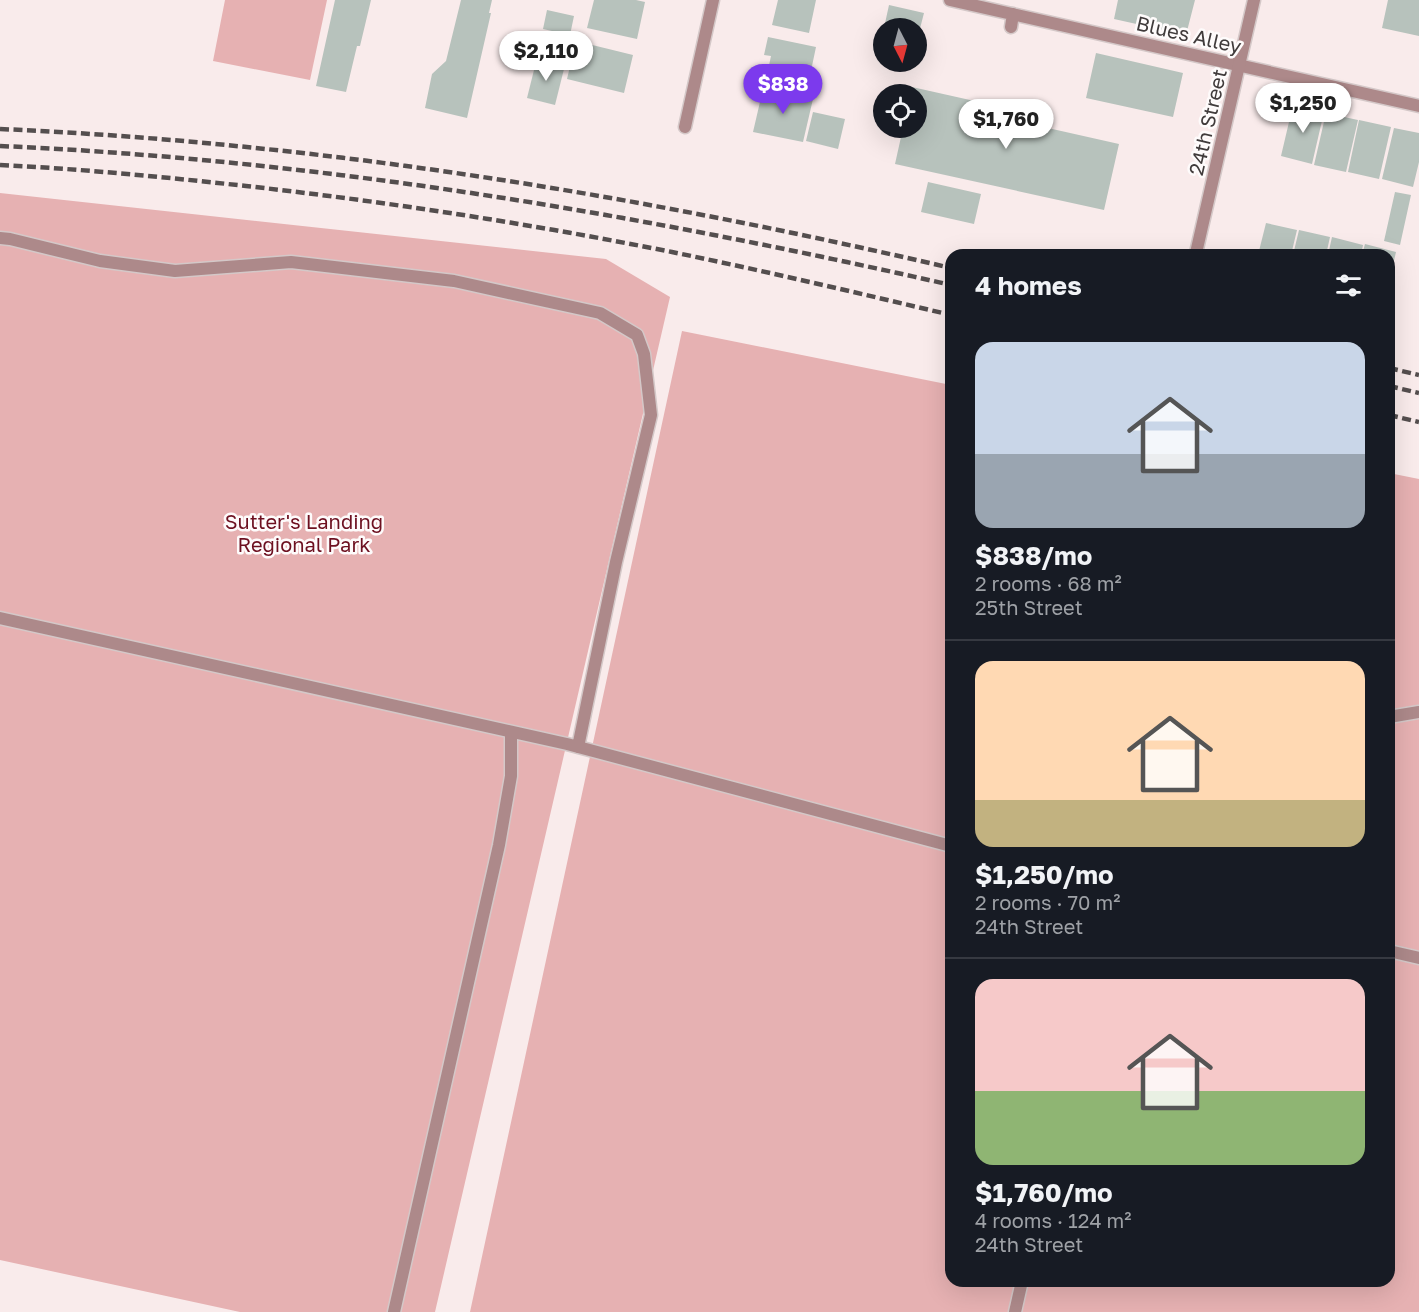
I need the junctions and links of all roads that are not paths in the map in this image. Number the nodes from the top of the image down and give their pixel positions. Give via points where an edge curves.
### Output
1 (713, 0) edge
2 (950, 0) edge
3 (1254, 0) edge
4 (1013, 14) junction
5 (1011, 27) dead end
6 (1240, 65) junction
7 (1419, 106) edge
8 (685, 127) dead end
9 (0, 238) edge
10 (1197, 249) edge
11 (0, 618) edge
12 (1419, 712) edge
13 (1395, 716) edge
14 (511, 732) junction
15 (578, 747) junction
16 (945, 844) edge
17 (1395, 952) edge
18 (1419, 958) edge
19 (1021, 1287) edge
20 (394, 1312) edge
21 (1015, 1312) edge

1 - 8 street
2 - 4 street, Blues Alley
3 - 6 street, 24th Street
4 - 5 street
4 - 6 street, Blues Alley
6 - 7 street, Blues Alley
6 - 10 street, 24th Street
9 - 15 street via 100,261 175,271 291,262 454,281 600,313 637,335 644,354 651,415
11 - 14 street
12 - 13 street
14 - 15 street
14 - 20 street via 511,776 499,845
15 - 16 street
17 - 18 street
19 - 21 street

